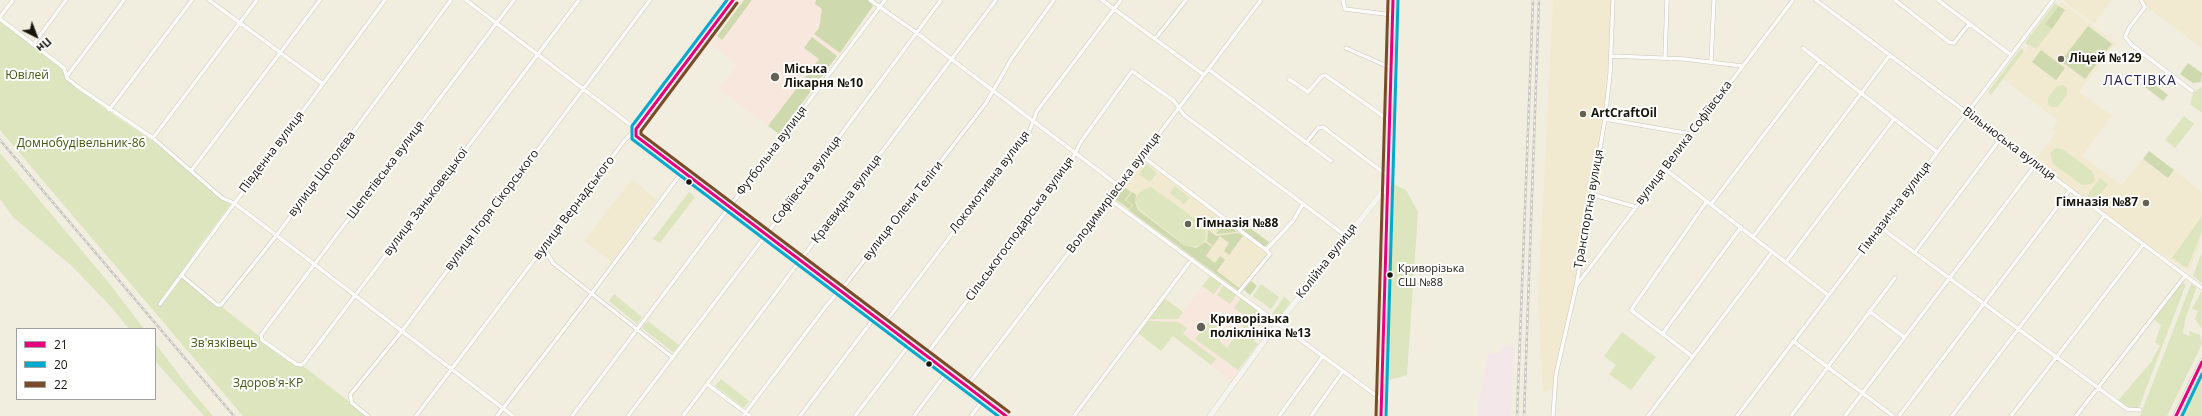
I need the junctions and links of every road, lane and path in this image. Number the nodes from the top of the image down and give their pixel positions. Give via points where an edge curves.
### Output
1 (13, 0) edge
2 (66, 0) edge
3 (124, 0) edge
4 (192, 0) edge
5 (209, 0) edge
6 (257, 0) edge
7 (320, 0) edge
8 (385, 0) edge
9 (451, 0) edge
10 (466, 0) edge
11 (514, 0) edge
12 (579, 0) edge
13 (650, 0) edge
14 (733, 0) edge
15 (870, 0) edge
16 (885, 0) edge
17 (941, 0) edge
18 (996, 0) edge
19 (1054, 0) edge
20 (1102, 0) edge
21 (1121, 0) edge
22 (1186, 0) edge
23 (1261, 0) edge
24 (1343, 0) edge
25 (1393, 0) edge
26 (1613, 0) edge
27 (1667, 0) edge
28 (1714, 0) edge
29 (1793, 0) edge
30 (1816, 0) edge
31 (1895, 0) edge
32 (1938, 0) edge
33 (2053, 0) edge
34 (2141, 0) edge
35 (879, 7) junction
36 (1114, 9) junction
37 (1393, 15) junction
38 (0, 18) edge
39 (240, 23) junction
40 (496, 24) junction
41 (1969, 24) junction
42 (917, 33) junction
43 (1155, 39) junction
44 (32, 45) junction
45 (1346, 48) dead end
46 (1803, 48) dead end
47 (280, 53) junction
48 (538, 55) junction
49 (1890, 55) junction
50 (2011, 55) junction
51 (1611, 56) junction
52 (1665, 58) junction
53 (953, 60) junction
54 (1711, 61) junction
55 (1820, 61) junction
56 (1742, 66) junction
57 (1391, 68) junction
58 (1208, 69) junction
59 (1204, 75) junction
60 (67, 76) junction
61 (1289, 79) dead end
62 (323, 84) junction
63 (583, 90) junction
64 (994, 91) junction
65 (2192, 91) dead end
66 (1861, 94) junction
67 (1180, 107) junction
68 (109, 110) junction
69 (1967, 113) junction
70 (1605, 119) junction
71 (1894, 119) junction
72 (1033, 120) junction
73 (1390, 121) junction
74 (636, 129) junction
75 (1691, 134) junction
76 (153, 138) junction
77 (2001, 138) junction
78 (1306, 143) junction
79 (1075, 152) junction
80 (1937, 152) junction
81 (1142, 156) junction
82 (1331, 161) dead end
83 (2036, 164) junction
84 (1665, 169) junction
85 (191, 171) junction
86 (682, 172) junction
87 (1388, 176) junction
88 (1388, 184) junction
89 (1119, 186) junction
90 (2070, 190) junction
91 (1591, 194) junction
92 (1109, 199) junction
93 (1707, 201) junction
94 (234, 203) junction
95 (1303, 204) junction
96 (1711, 204) junction
97 (1636, 207) junction
98 (730, 208) junction
99 (2104, 216) junction
100 (1741, 227) junction
101 (1880, 227) junction
102 (276, 236) junction
103 (766, 236) junction
104 (1346, 236) junction
105 (1753, 237) junction
106 (2143, 245) junction
107 (544, 248) junction
108 (1266, 250) junction
109 (1772, 252) junction
110 (1915, 252) junction
111 (1192, 259) junction
112 (800, 261) junction
113 (1786, 262) junction
114 (314, 265) junction
115 (181, 275) junction
116 (2185, 276) junction
117 (1895, 278) dead end
118 (1949, 278) junction
119 (1576, 287) junction
120 (2202, 288) edge
121 (840, 291) junction
122 (592, 293) junction
123 (1238, 293) junction
124 (1828, 295) junction
125 (354, 296) junction
126 (160, 304) dead end
127 (1984, 304) junction
128 (1869, 311) junction
129 (875, 317) junction
130 (1279, 322) junction
131 (884, 324) junction
132 (638, 329) junction
133 (2018, 329) junction
134 (402, 331) junction
135 (1663, 334) junction
136 (1904, 338) junction
137 (262, 340) joint
138 (1793, 342) junction
139 (910, 344) junction
140 (926, 356) junction
141 (1323, 356) junction
142 (672, 357) junction
143 (1693, 357) junction
144 (2056, 357) junction
145 (2202, 362) edge
146 (1828, 367) junction
147 (453, 369) junction
148 (1343, 371) junction
149 (947, 372) junction
150 (707, 384) junction
151 (967, 386) junction
152 (2098, 388) junction
153 (1862, 393) junction
154 (984, 399) junction
155 (1381, 399) junction
156 (503, 408) junction
157 (2140, 410) dead end
158 (744, 414) edge
159 (368, 416) edge
160 (416, 416) edge
161 (497, 416) edge
162 (513, 416) edge
163 (572, 416) edge
164 (628, 416) edge
165 (683, 416) edge
166 (750, 416) edge
167 (800, 416) edge
168 (856, 416) edge
169 (914, 416) edge
170 (972, 416) edge
171 (1006, 416) edge
172 (1074, 416) edge
173 (1210, 416) edge
174 (1278, 416) edge
175 (1311, 416) edge
176 (1381, 416) edge
177 (1553, 416) edge
178 (1648, 416) edge
179 (1737, 416) edge
180 (1791, 416) edge
181 (1845, 416) edge
182 (1893, 416) edge
183 (1899, 416) edge
184 (1952, 416) edge
185 (2011, 416) edge
186 (2076, 416) edge
187 (2176, 416) edge

1 - 38 street
2 - 44 street
3 - 60 street
4 - 68 street
5 - 39 street
6 - 39 street
7 - 47 street
8 - 62 street, Південна вулиця
9 - 102 street, вулиця Щоголєва
10 - 40 street
11 - 40 street, Шепетівська вулиця
12 - 48 street, вулиця Заньковецької
13 - 63 street, вулиця Ігоря Сікорського
14 - 74 street, вулиця Вернадського
15 - 35 street
16 - 35 street, Футбольна вулиця
17 - 42 street, Софіївська вулиця
18 - 53 street, Краєвидна вулиця
19 - 64 street, вулиця Олени Теліги via 1012,58
20 - 36 street
21 - 36 street, Локомотивна вулиця
22 - 43 street
23 - 58 street, Володимирівська вулиця
24 - 37 street via 1345,9
25 - 37 street
26 - 51 street, Транспортна вулиця
27 - 52 street
28 - 54 street
29 - 56 street, вулиця Велика Софіївська
30 - 49 street, Вільнюська вулиця
31 - 41 street via 1949,42 1954,43
32 - 41 street
33 - 50 street, Гімназична вулиця
34 - 65 street via 2145,7 2129,28 2126,37 2132,45
35 - 42 street
35 - 98 street, Футбольна вулиця
36 - 43 street
36 - 72 street, Локомотивна вулиця via 1037,111
37 - 57 street
38 - 44 street
39 - 47 street
39 - 76 street
40 - 48 street
40 - 114 street, Шепетівська вулиця
41 - 50 street
42 - 53 street
42 - 103 street, Софіївська вулиця
43 - 59 street
44 - 60 street via 64,68
45 - 57 street
46 - 55 street
47 - 62 street
47 - 85 street
48 - 63 street
48 - 125 street, вулиця Заньковецької
49 - 66 street
49 - 69 street, Вільнюська вулиця
50 - 69 street, Гімназична вулиця
51 - 52 street
51 - 70 street, Транспортна вулиця
52 - 54 street
53 - 64 street
53 - 112 street, Краєвидна вулиця
54 - 56 street
55 - 66 street
55 - 96 street
56 - 75 street, вулиця Велика Софіївська
57 - 73 street
58 - 59 street, Володимирівська вулиця
58 - 78 street
59 - 67 street, Володимирівська вулиця
60 - 68 street
61 - 73 street via 1308,92 1325,74
62 - 94 street, Південна вулиця
63 - 74 street
63 - 134 street, вулиця Ігоря Сікорського
64 - 72 street
64 - 121 street, вулиця Олени Теліги
66 - 71 street
66 - 105 street
67 - 79 street, Сільськогосподарська вулиця via 1132,71
67 - 81 street, Володимирівська вулиця
67 - 95 street via 1184,115
68 - 76 street
69 - 77 street, Вільнюська вулиця
69 - 80 street, Гімназична вулиця
70 - 75 street
70 - 91 street, Транспортна вулиця
71 - 80 street
71 - 113 street
72 - 79 street
72 - 131 street, Локомотивна вулиця via 1028,132
73 - 87 street
74 - 86 street via 638,139
74 - 107 street, вулиця Вернадського
75 - 84 street, вулиця Велика Софіївська
76 - 85 street
77 - 83 street, Вільнюська вулиця
77 - 110 street
78 - 82 street
78 - 87 street via 1318,128 1323,127
79 - 89 street
79 - 140 street, Сільськогосподарська вулиця via 1070,164
80 - 101 street, Гімназична вулиця
81 - 89 street, Володимирівська вулиця
81 - 108 street
83 - 90 street, Вільнюська вулиця
83 - 118 street
84 - 93 street
84 - 97 street, вулиця Велика Софіївська
85 - 94 street via 222,198
86 - 98 street
86 - 122 street
87 - 88 street
88 - 104 street, Колійна вулиця
88 - 155 street
89 - 92 street, Володимирівська вулиця
90 - 99 street, Вільнюська вулиця
90 - 127 street
91 - 97 street
91 - 119 street, Транспортна вулиця
92 - 111 street
92 - 151 street, Володимирівська вулиця
93 - 96 street
93 - 135 street via 1631,310
94 - 102 street
94 - 115 street, Південна вулиця
95 - 104 street
95 - 108 street via 1293,221
96 - 100 street
97 - 119 street, вулиця Велика Софіївська
98 - 103 street
98 - 132 street, Футбольна вулиця
99 - 106 street, Вільнюська вулиця
99 - 133 street
100 - 105 street
100 - 135 street
101 - 110 street
101 - 124 street, Гімназична вулиця
102 - 114 street
102 - 115 street, вулиця Щоголєва via 219,306
103 - 112 street
103 - 142 street, Софіївська вулиця
104 - 130 street, Колійна вулиця
105 - 109 street
106 - 116 street, Вільнюська вулиця
106 - 144 street
107 - 122 street via 553,263
107 - 147 street, вулиця Вернадського
108 - 123 street via 1270,254
109 - 113 street
109 - 143 street
110 - 118 street
111 - 123 street
111 - 172 street
112 - 121 street
112 - 150 street, Краєвидна вулиця
113 - 124 street
114 - 125 street
114 - 137 street, Шепетівська вулиця via 261,335
115 - 126 street, Південна вулиця
116 - 120 street, Вільнюська вулиця
116 - 152 street
117 - 128 street
118 - 127 street
118 - 136 street
119 - 177 street, Транспортна вулиця via 1556,374
121 - 129 street
121 - 158 street, вулиця Олени Теліги
122 - 132 street
122 - 156 street
123 - 130 street
124 - 138 street, Гімназична вулиця
125 - 134 street
125 - 137 street, вулиця Заньковецької via 300,365
127 - 133 street
127 - 183 street
128 - 136 street
128 - 146 street
129 - 131 street
129 - 167 street
130 - 141 street
130 - 173 street, Колійна вулиця
131 - 139 street
132 - 142 street
132 - 163 street, Футбольна вулиця
133 - 144 street
133 - 184 street
134 - 147 street
134 - 159 street, вулиця Ігоря Сікорського via 350,395 352,403
135 - 143 street
136 - 153 street
138 - 146 street
138 - 179 street, Гімназична вулиця
139 - 140 street
139 - 168 street
140 - 149 street
141 - 148 street
141 - 174 street
142 - 164 street, Софіївська вулиця
143 - 178 street
144 - 152 street
144 - 185 street
145 - 187 main road
146 - 153 street
146 - 180 street
147 - 156 street
147 - 160 street, вулиця Вернадського
148 - 155 street
148 - 175 street
149 - 151 street
149 - 169 street
150 - 158 street
150 - 165 street, Краєвидна вулиця
151 - 154 street
152 - 157 street via 2127,409
152 - 186 street
153 - 181 street
153 - 182 street
154 - 170 street
154 - 171 street
155 - 176 street
156 - 161 street
156 - 162 street
158 - 166 street

